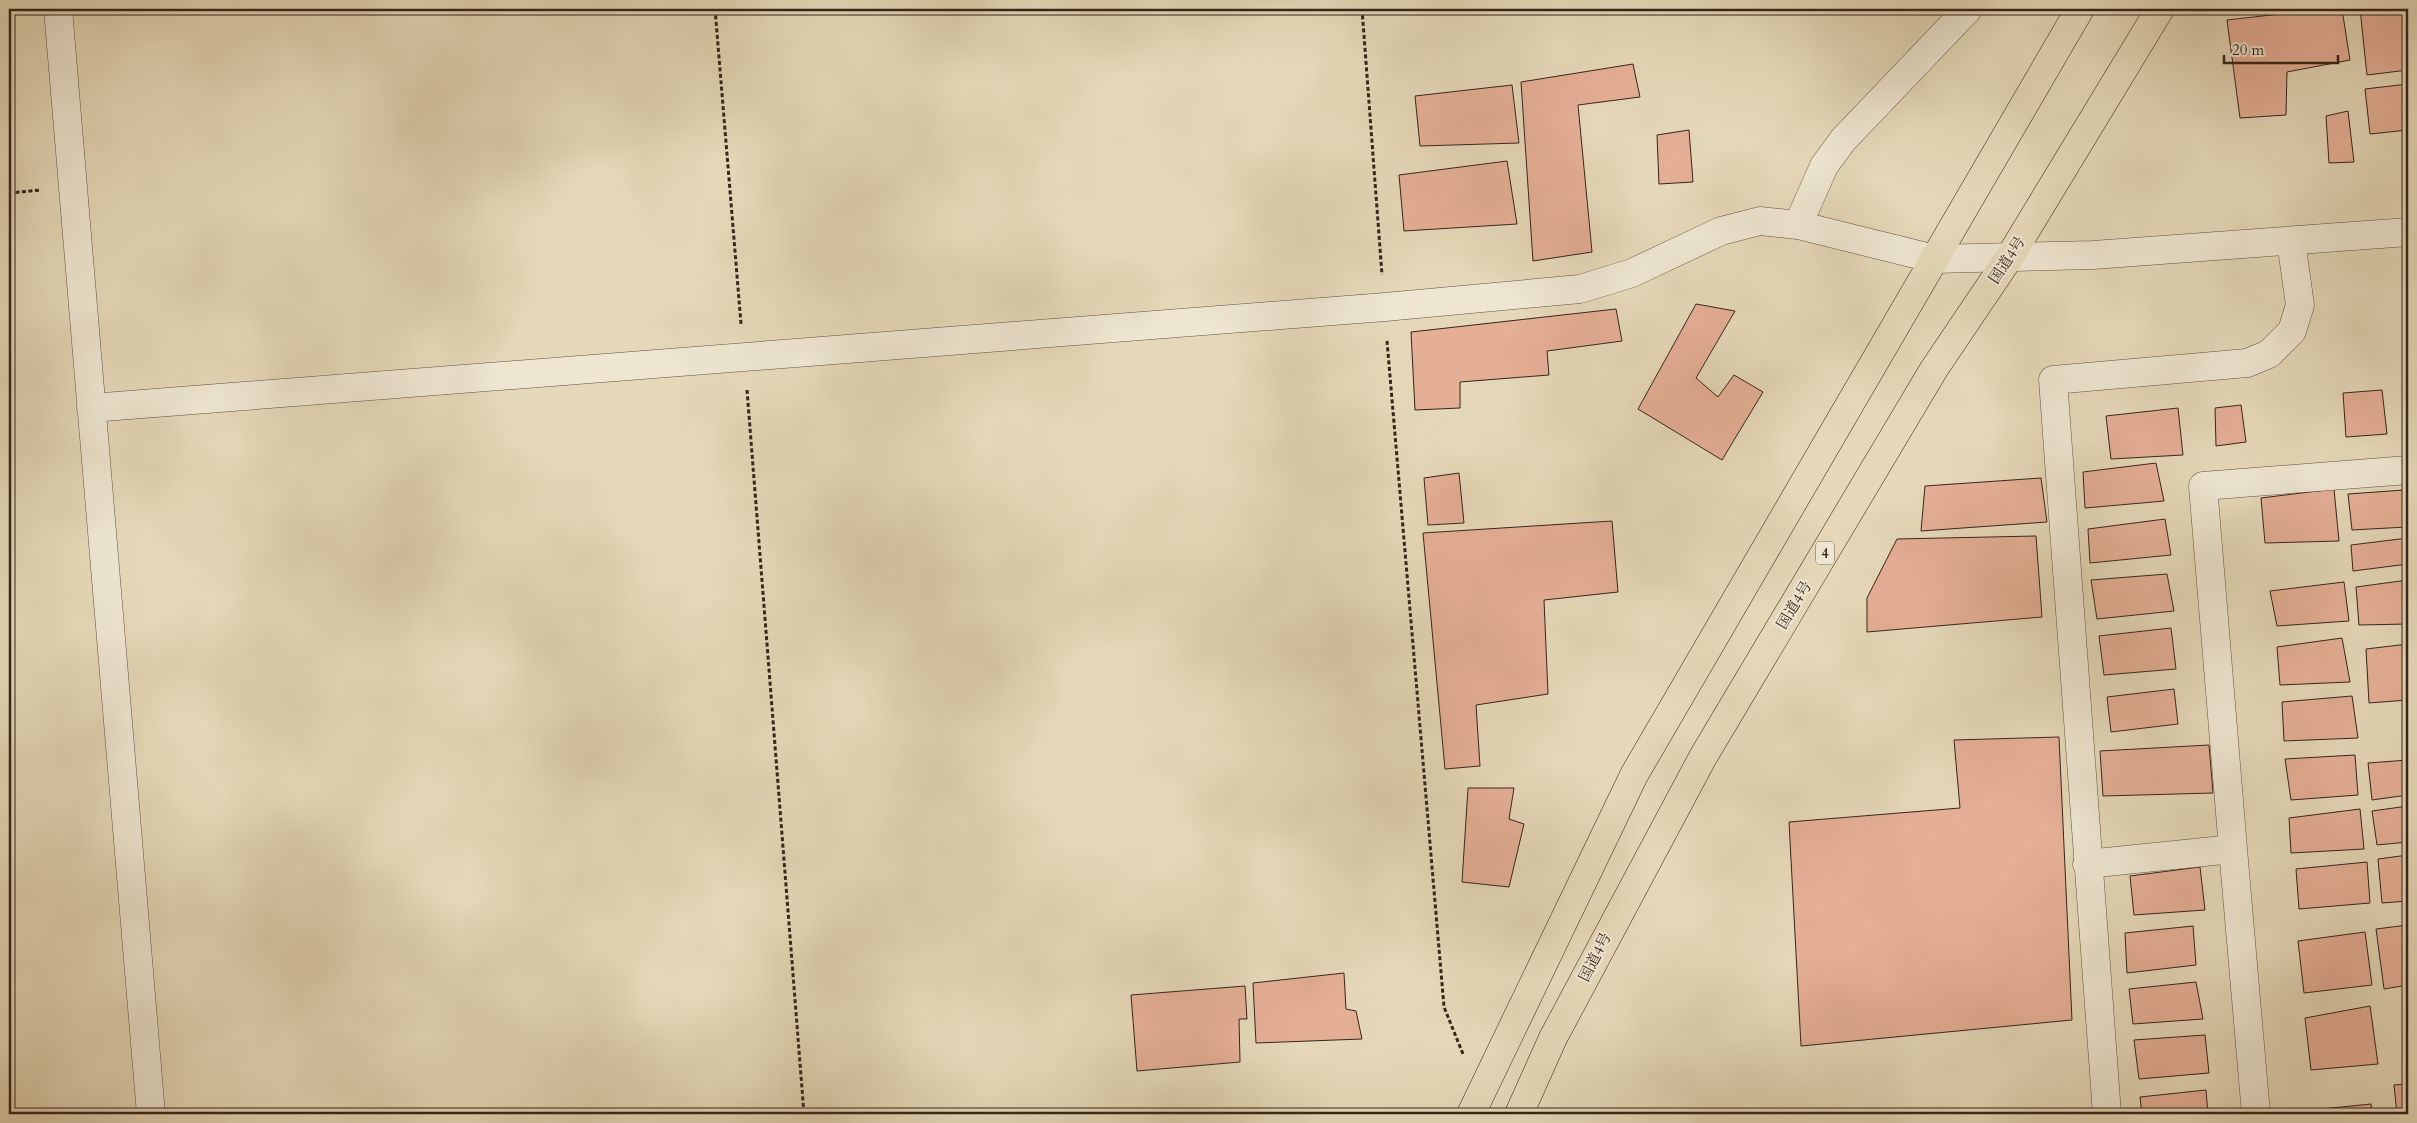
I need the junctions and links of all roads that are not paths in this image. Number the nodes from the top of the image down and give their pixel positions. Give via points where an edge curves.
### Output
1 (58, 9) edge
2 (1968, 9) edge
3 (2080, 9) edge
4 (2160, 9) edge
5 (1798, 225) junction
6 (2408, 232) edge
7 (2291, 241) junction
8 (2009, 258) junction
9 (1935, 259) junction
10 (91, 408) junction
11 (2408, 470) edge
12 (2233, 849) junction
13 (2087, 864) junction
14 (1475, 1105) edge
15 (152, 1114) edge
16 (1519, 1114) edge
17 (2107, 1114) edge
18 (2256, 1114) edge

1 - 10 street
2 - 5 street via 1843,140 1824,166
3 - 9 highway
4 - 8 highway, 国道4号 / 4
5 - 9 street
5 - 10 street via 1760,221 1721,231 1632,273 1580,289
6 - 7 street
7 - 8 street
7 - 13 street via 2300,305 2292,331 2269,354 2247,363 2053,380
8 - 9 street
8 - 16 highway, 国道4号 / 4 via 1934,369 1703,757 1553,1038
9 - 14 highway via 1634,775
10 - 15 street
11 - 12 street via 2203,486
12 - 13 street
12 - 18 street
13 - 17 street

